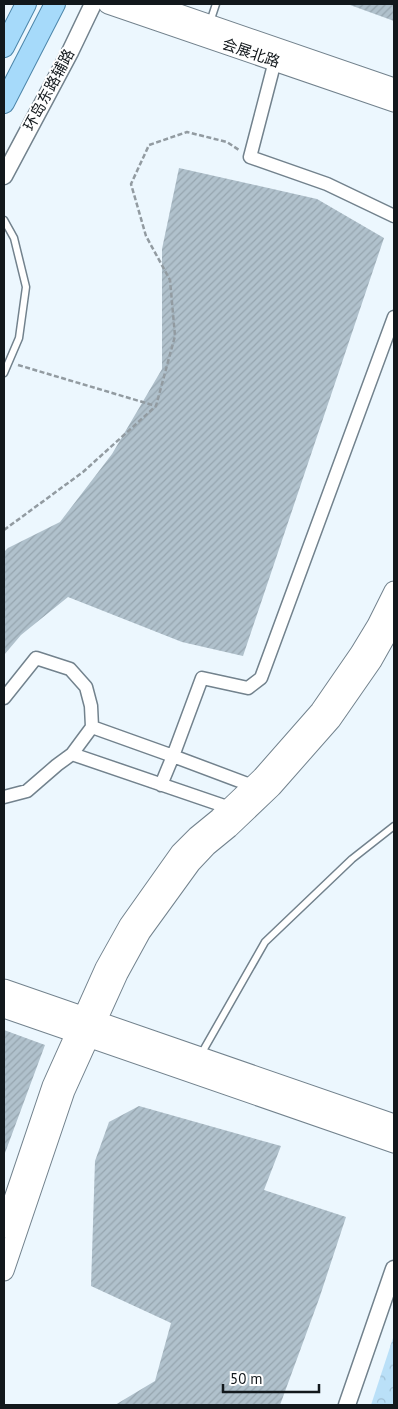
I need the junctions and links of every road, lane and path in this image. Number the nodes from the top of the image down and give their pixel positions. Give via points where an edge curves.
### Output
1 (26, 4) edge
2 (55, 4) edge
3 (93, 4) edge
4 (108, 4) edge
5 (150, 4) edge
6 (216, 4) edge
7 (209, 24) junction
8 (4, 47) edge
9 (275, 61) junction
10 (394, 88) edge
11 (394, 102) edge
12 (4, 103) edge
13 (250, 157) junction
14 (4, 176) edge
15 (394, 216) edge
16 (4, 220) edge
17 (394, 317) edge
18 (9, 362) junction
19 (4, 373) edge
20 (156, 406) junction
21 (4, 530) edge
22 (394, 591) edge
23 (394, 622) edge
24 (4, 698) edge
25 (92, 727) junction
26 (72, 754) junction
27 (173, 756) junction
28 (161, 785) junction
29 (260, 788) junction
30 (4, 797) edge
31 (237, 810) junction
32 (394, 826) edge
33 (4, 989) edge
34 (4, 1008) edge
35 (86, 1027) junction
36 (200, 1057) junction
37 (394, 1124) edge
38 (394, 1143) edge
39 (4, 1228) edge
40 (394, 1269) edge
41 (4, 1271) edge
42 (347, 1405) edge

1 - 8 main road
2 - 12 main road
3 - 14 street, 环岛东路辅路
4 - 9 main road, 会展北路
5 - 7 main road, 会展北路
6 - 7 lane
7 - 10 main road, 会展北路
9 - 11 main road, 会展北路
9 - 13 street
13 - 15 street via 327,184
13 - 20 path via 227,142 187,132 150,145 131,184 146,236 170,280 175,336
16 - 18 lane via 14,238 26,287 19,338
17 - 27 street via 261,678 248,688 202,678
18 - 19 lane
18 - 20 path
20 - 21 path via 82,472
22 - 29 main road via 360,653
23 - 29 main road via 372,661 331,720
24 - 25 street via 36,658 70,669 86,687
25 - 26 street
25 - 27 street
26 - 28 street
26 - 30 street via 27,791
27 - 28 street
27 - 29 street
28 - 31 street
29 - 31 main road
31 - 35 main road via 191,863 141,932
32 - 36 lane via 352,858 265,942
33 - 35 main road
34 - 35 main road
35 - 36 main road
35 - 38 main road
35 - 39 main road via 52,1086
35 - 41 main road
36 - 37 main road
40 - 42 street

